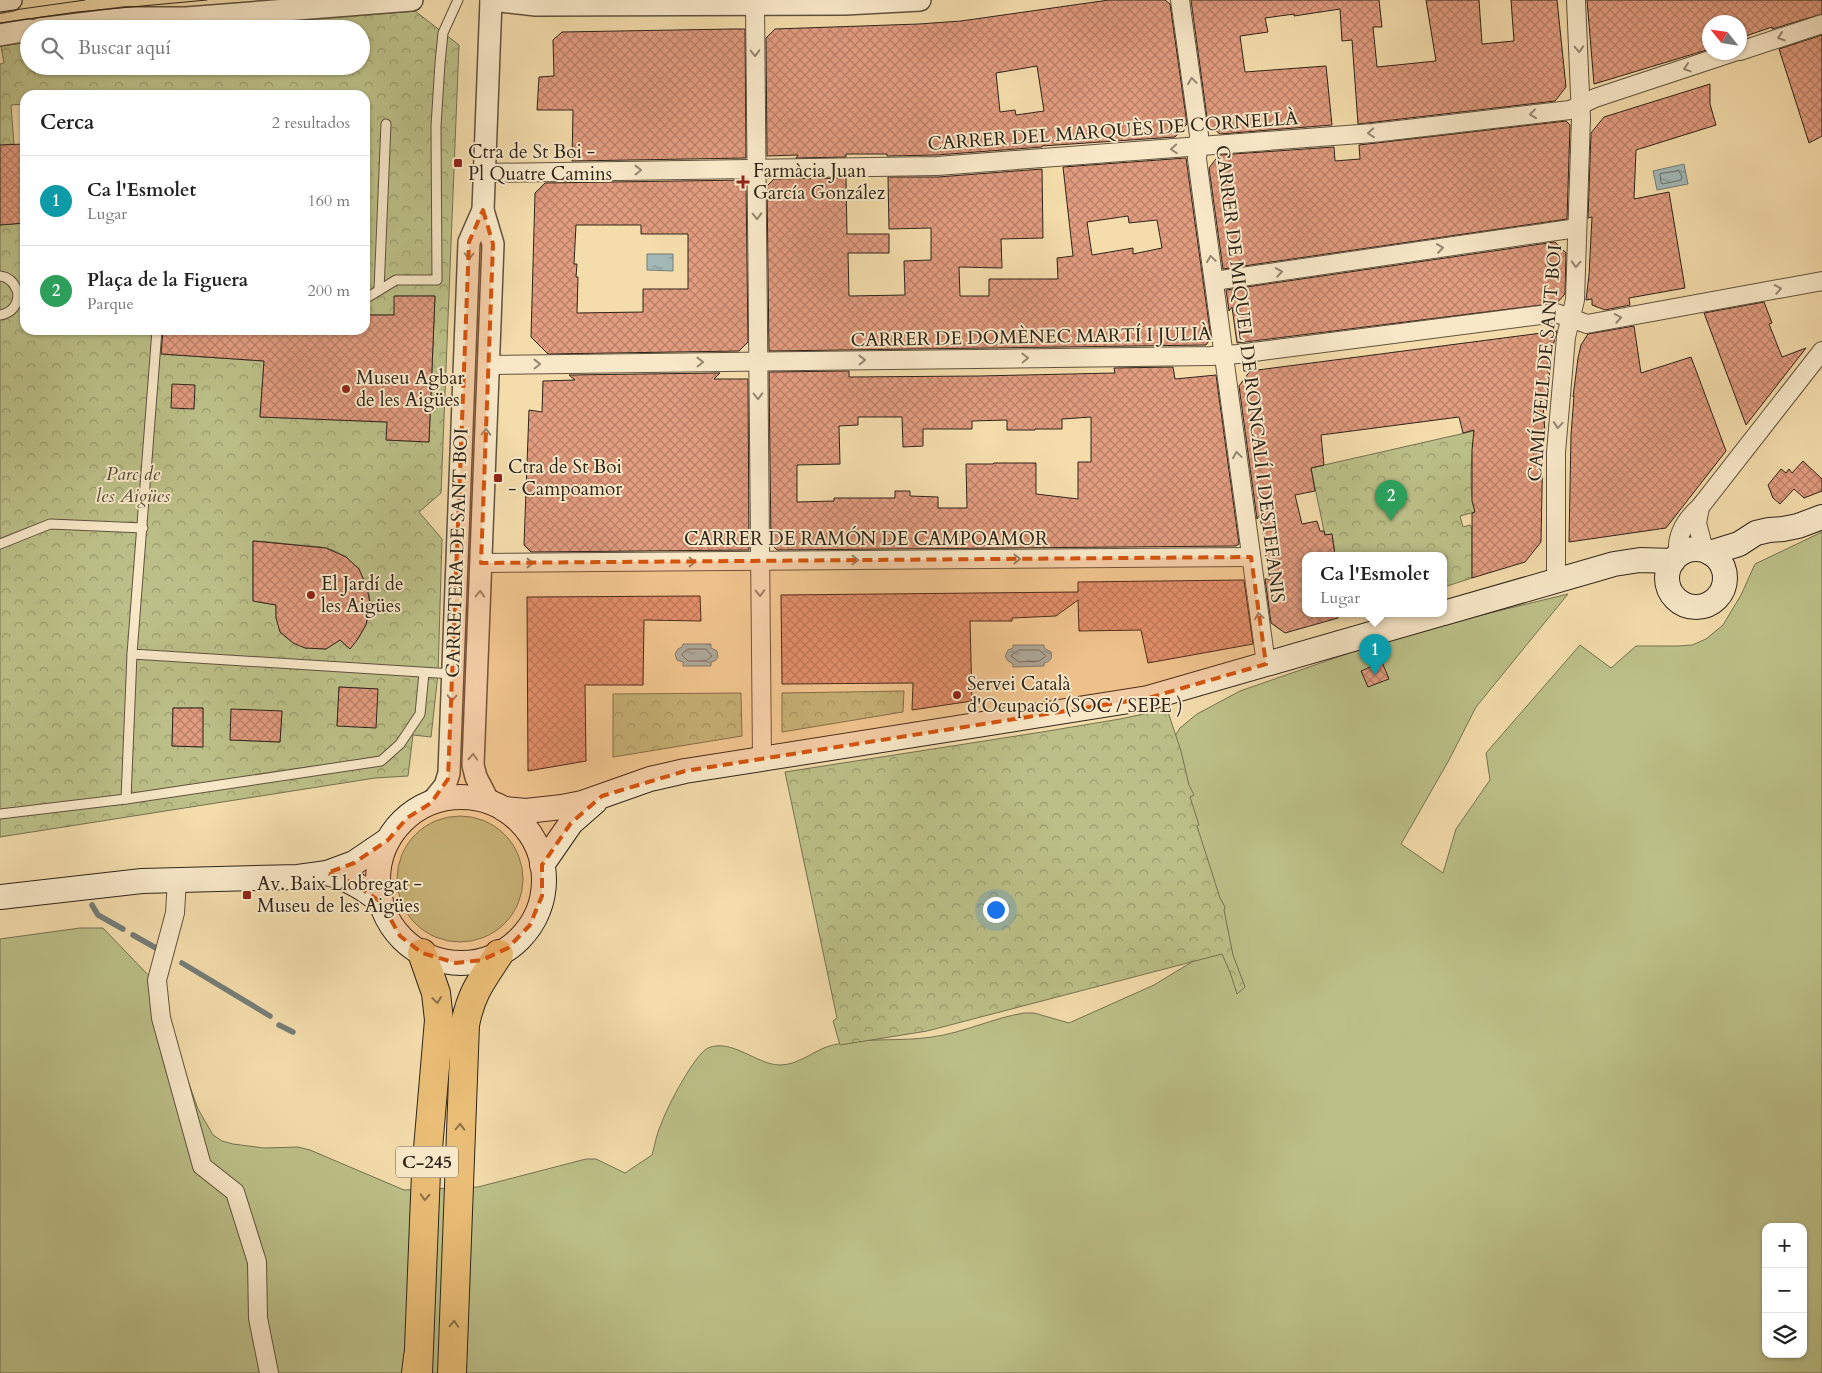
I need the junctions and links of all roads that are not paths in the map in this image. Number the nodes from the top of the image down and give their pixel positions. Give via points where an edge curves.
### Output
1 (11, 0) edge
2 (412, 0) edge
3 (458, 0) edge
4 (491, 0) edge
5 (920, 0) edge
6 (1180, 0) edge
7 (1576, 0) edge
8 (0, 2) edge
9 (805, 2) edge
10 (755, 4) junction
11 (111, 20) edge
12 (1822, 24) edge
13 (20, 32) edge
14 (0, 35) edge
15 (1747, 49) edge
16 (1710, 60) edge
17 (1581, 104) junction
18 (386, 124) dead end
19 (1198, 147) junction
20 (756, 169) junction
21 (484, 173) junction
22 (483, 210) junction
23 (1577, 228) junction
24 (0, 276) edge
25 (1214, 281) junction
26 (1822, 281) edge
27 (20, 290) edge
28 (379, 290) junction
29 (20, 296) edge
30 (370, 296) edge
31 (0, 315) edge
32 (1571, 318) junction
33 (157, 335) edge
34 (1822, 351) edge
35 (1224, 355) junction
36 (758, 362) junction
37 (488, 365) junction
38 (1700, 507) junction
39 (1822, 518) edge
40 (143, 528) junction
41 (1783, 529) junction
42 (0, 544) edge
43 (1707, 552) junction
44 (1251, 557) junction
45 (1676, 558) junction
46 (760, 561) junction
47 (481, 563) junction
48 (1614, 564) junction
49 (1556, 580) junction
50 (1724, 582) junction
51 (1671, 592) junction
52 (1447, 612) edge
53 (1430, 617) edge
54 (132, 654) junction
55 (1266, 664) junction
56 (424, 673) junction
57 (453, 674) junction
58 (762, 759) junction
59 (602, 796) junction
60 (126, 799) junction
61 (431, 803) junction
62 (496, 806) junction
63 (0, 814) edge
64 (388, 840) junction
65 (542, 865) junction
66 (327, 873) junction
67 (177, 880) junction
68 (0, 897) edge
69 (381, 902) junction
70 (422, 953) junction
71 (499, 954) junction
72 (417, 1368) edge
73 (269, 1373) edge
74 (452, 1373) edge

1 - 8 street
2 - 11 street via 219,16
3 - 28 lane via 443,33 440,62 436,126 437,280 396,280
4 - 10 street via 536,5
4 - 21 street, CARRETERA DE SANT BOI
5 - 9 street via 845,4
19 -> 6 street, CARRER DE MIQUEL DE RONCALÍ I DESTEFANIS
7 -> 17 street, CAMÍ VELL DE SANT BOI
9 - 10 street
10 -> 20 street
12 -> 15 street
13 - 14 street
16 -> 17 street, CARRER DEL MARQUÈS DE CORNELLÀ
17 -> 19 street, CARRER DEL MARQUÈS DE CORNELLÀ via 1570,110 1373,133
17 - 23 street, CAMÍ VELL DE SANT BOI
18 - 28 lane
19 -> 20 street, CARRER DEL MARQUÈS DE CORNELLÀ via 937,166
25 -> 19 street, CARRER DE MIQUEL DE RONCALÍ I DESTEFANIS
21 -> 20 street, CARRER DEL MARQUÈS DE CORNELLÀ
20 -> 36 street
21 - 22 street, CARRETERA DE SANT BOI
22 - 37 street, CARRETERA DE SANT BOI via 493,244
22 -> 57 street, CARRETERA DE SANT BOI via 469,242
25 -> 23 street
23 -> 32 street, CAMÍ VELL DE SANT BOI via 1575,300
24 - 27 lane via 12,281
25 - 35 street, CARRER DE MIQUEL DE RONCALÍ I DESTEFANIS
32 -> 26 street, CARRER DE DOMÈNEC MARTÍ I JULIÀ via 1587,324
28 - 30 lane
29 - 31 lane via 9,312
32 - 35 street, CARRER DE DOMÈNEC MARTÍ I JULIÀ via 1556,313
32 -> 49 street, CAMÍ VELL DE SANT BOI via 1566,337 1556,452
33 - 40 lane
34 - 38 street
36 -> 35 street, CARRER DE DOMÈNEC MARTÍ I JULIÀ
44 -> 35 street, CARRER DE MIQUEL DE RONCALÍ I DESTEFANIS
37 -> 36 street, CARRER DE DOMÈNEC MARTÍ I JULIÀ
36 -> 46 street
47 -> 37 street, CARRETERA DE SANT BOI
38 - 43 street via 1697,523
38 - 45 street via 1688,517 1683,527
39 - 41 main road
40 - 42 lane via 50,524
40 - 54 lane
41 - 43 main road via 1756,533 1739,544
41 - 50 main road via 1742,558
43 - 45 main road via 1690,550
43 - 50 main road via 1721,564
46 -> 44 street, CARRER DE RAMÓN DE CAMPOAMOR
55 -> 44 street, CARRER DE MIQUEL DE RONCALÍ I DESTEFANIS
45 - 48 main road
45 - 51 main road via 1667,576
47 -> 46 street, CARRER DE RAMÓN DE CAMPOAMOR
46 -> 58 street
62 -> 47 street, CARRETERA DE SANT BOI via 476,777 473,765
48 - 49 main road
48 - 51 main road via 1642,574
49 - 52 main road
50 - 51 main road via 1716,598 1701,606 1684,604
53 - 55 main road
54 - 56 lane
54 - 60 lane
55 - 58 main road via 1148,698
56 - 57 lane
56 - 60 lane via 420,714 400,744 381,761
57 -> 61 street, CARRETERA DE SANT BOI via 448,779
58 - 59 main road via 667,774
59 - 62 main road via 562,807 526,811
59 - 65 main road via 571,823
60 - 63 lane
61 - 62 main road via 460,797
61 - 64 main road via 407,818
62 - 65 main road via 526,829
64 - 66 main road via 354,863
64 - 69 main road via 379,870
65 - 71 main road via 542,896 535,916 520,938
66 - 67 main road
66 - 69 main road via 340,876
67 - 68 main road
67 - 73 street via 175,913 157,980 161,1018 202,1166 235,1192 244,1218 257,1262 258,1318
69 - 70 main road via 388,920 400,936
70 - 71 main road via 456,963
70 -> 72 highway, C-245 via 436,993 439,1020 426,1172
74 -> 71 highway, C-245 via 465,1025 474,992

